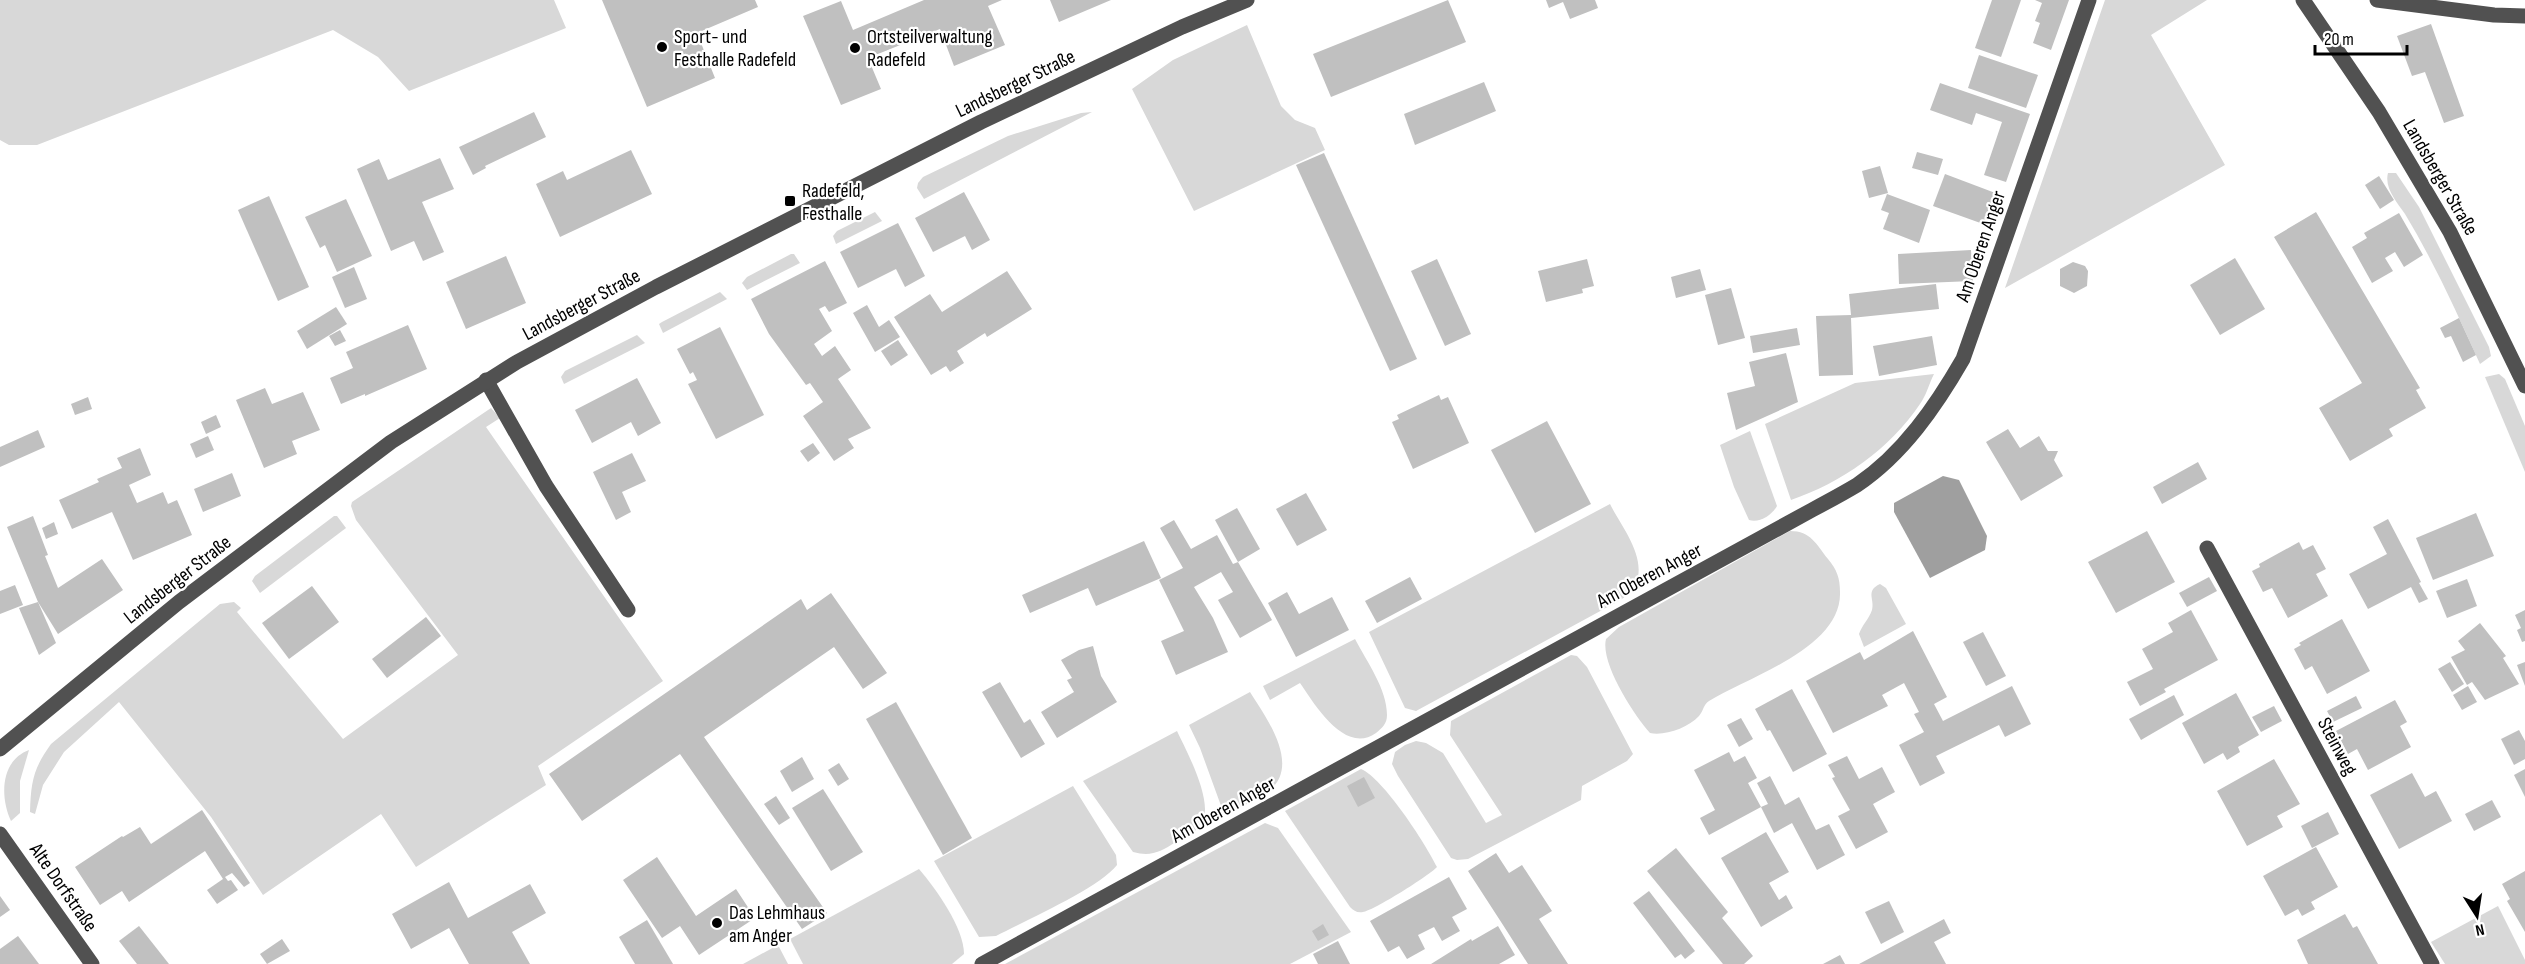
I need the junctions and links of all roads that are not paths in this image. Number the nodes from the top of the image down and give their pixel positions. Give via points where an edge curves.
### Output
1 (1246, 0) edge
2 (2089, 0) edge
3 (2303, 0) edge
4 (2377, 0) edge
5 (2525, 16) edge
6 (486, 380) junction
7 (2525, 386) edge
8 (2207, 548) dead end
9 (628, 610) dead end
10 (0, 749) edge
11 (0, 834) edge
12 (92, 964) edge
13 (982, 964) edge
14 (2432, 964) edge

1 - 6 street, Landsberger Straße via 981,122 656,287
2 - 13 street, Am Oberen Anger via 1963,359 1937,404 1887,460 1857,485
3 - 7 street, Landsberger Straße via 2379,112 2450,232
4 - 5 street
6 - 9 street via 546,486
6 - 10 street, Landsberger Straße via 391,442 188,595
8 - 14 street, Steinweg
11 - 12 street, Alte Dorfstraße

